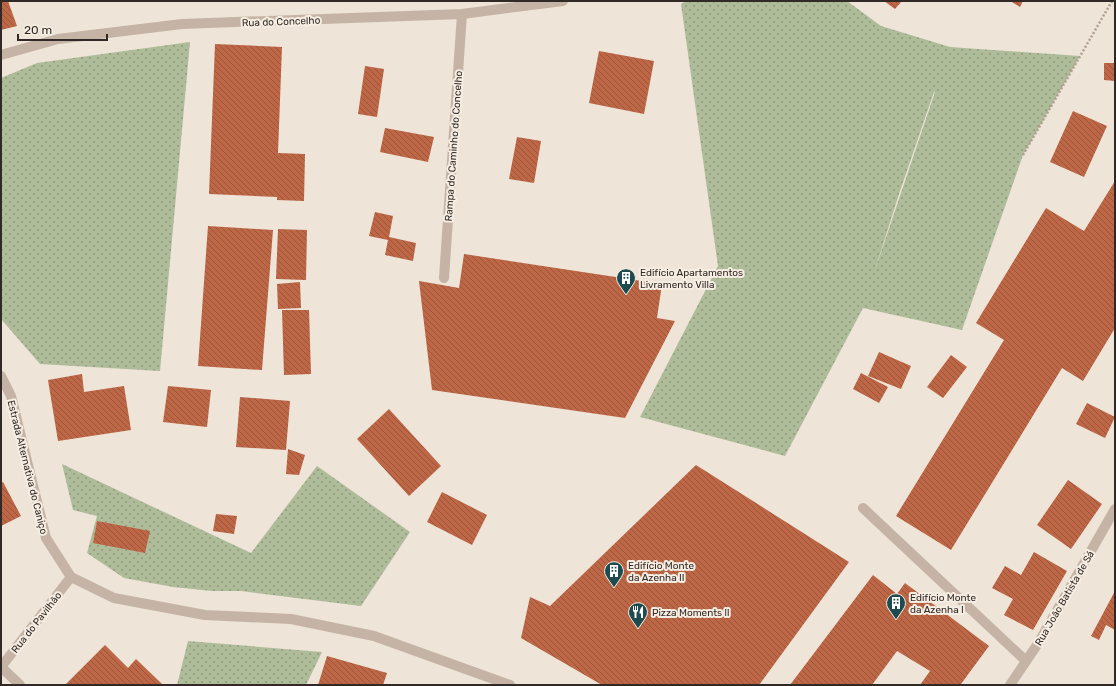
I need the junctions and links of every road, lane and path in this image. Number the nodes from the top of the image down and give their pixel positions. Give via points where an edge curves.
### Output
1 (563, 1) edge
2 (1112, 1) edge
3 (462, 14) junction
4 (1, 55) edge
5 (1023, 155) dead end
6 (444, 278) dead end
7 (1, 376) edge
8 (863, 508) dead end
9 (1115, 509) edge
10 (71, 576) junction
11 (1026, 661) junction
12 (1, 667) edge
13 (20, 685) edge
14 (510, 685) edge
15 (1010, 685) edge

1 - 3 street, Rua do Concelho
2 - 5 path
3 - 4 street, Rua do Concelho via 182,24 58,39
3 - 6 street, Rampa do Caminho do Concelho
7 - 10 street, Estrada Alternativa do Caniço via 11,396 46,538
8 - 11 street
9 - 11 street, Rua João Batista de Sá
10 - 12 street, Rua do Pavilhão
10 - 14 street, Estrada Alternativa do Caniço via 114,598 204,615 291,619 374,636
11 - 15 street, Rua João Batista de Sá
12 - 13 street

